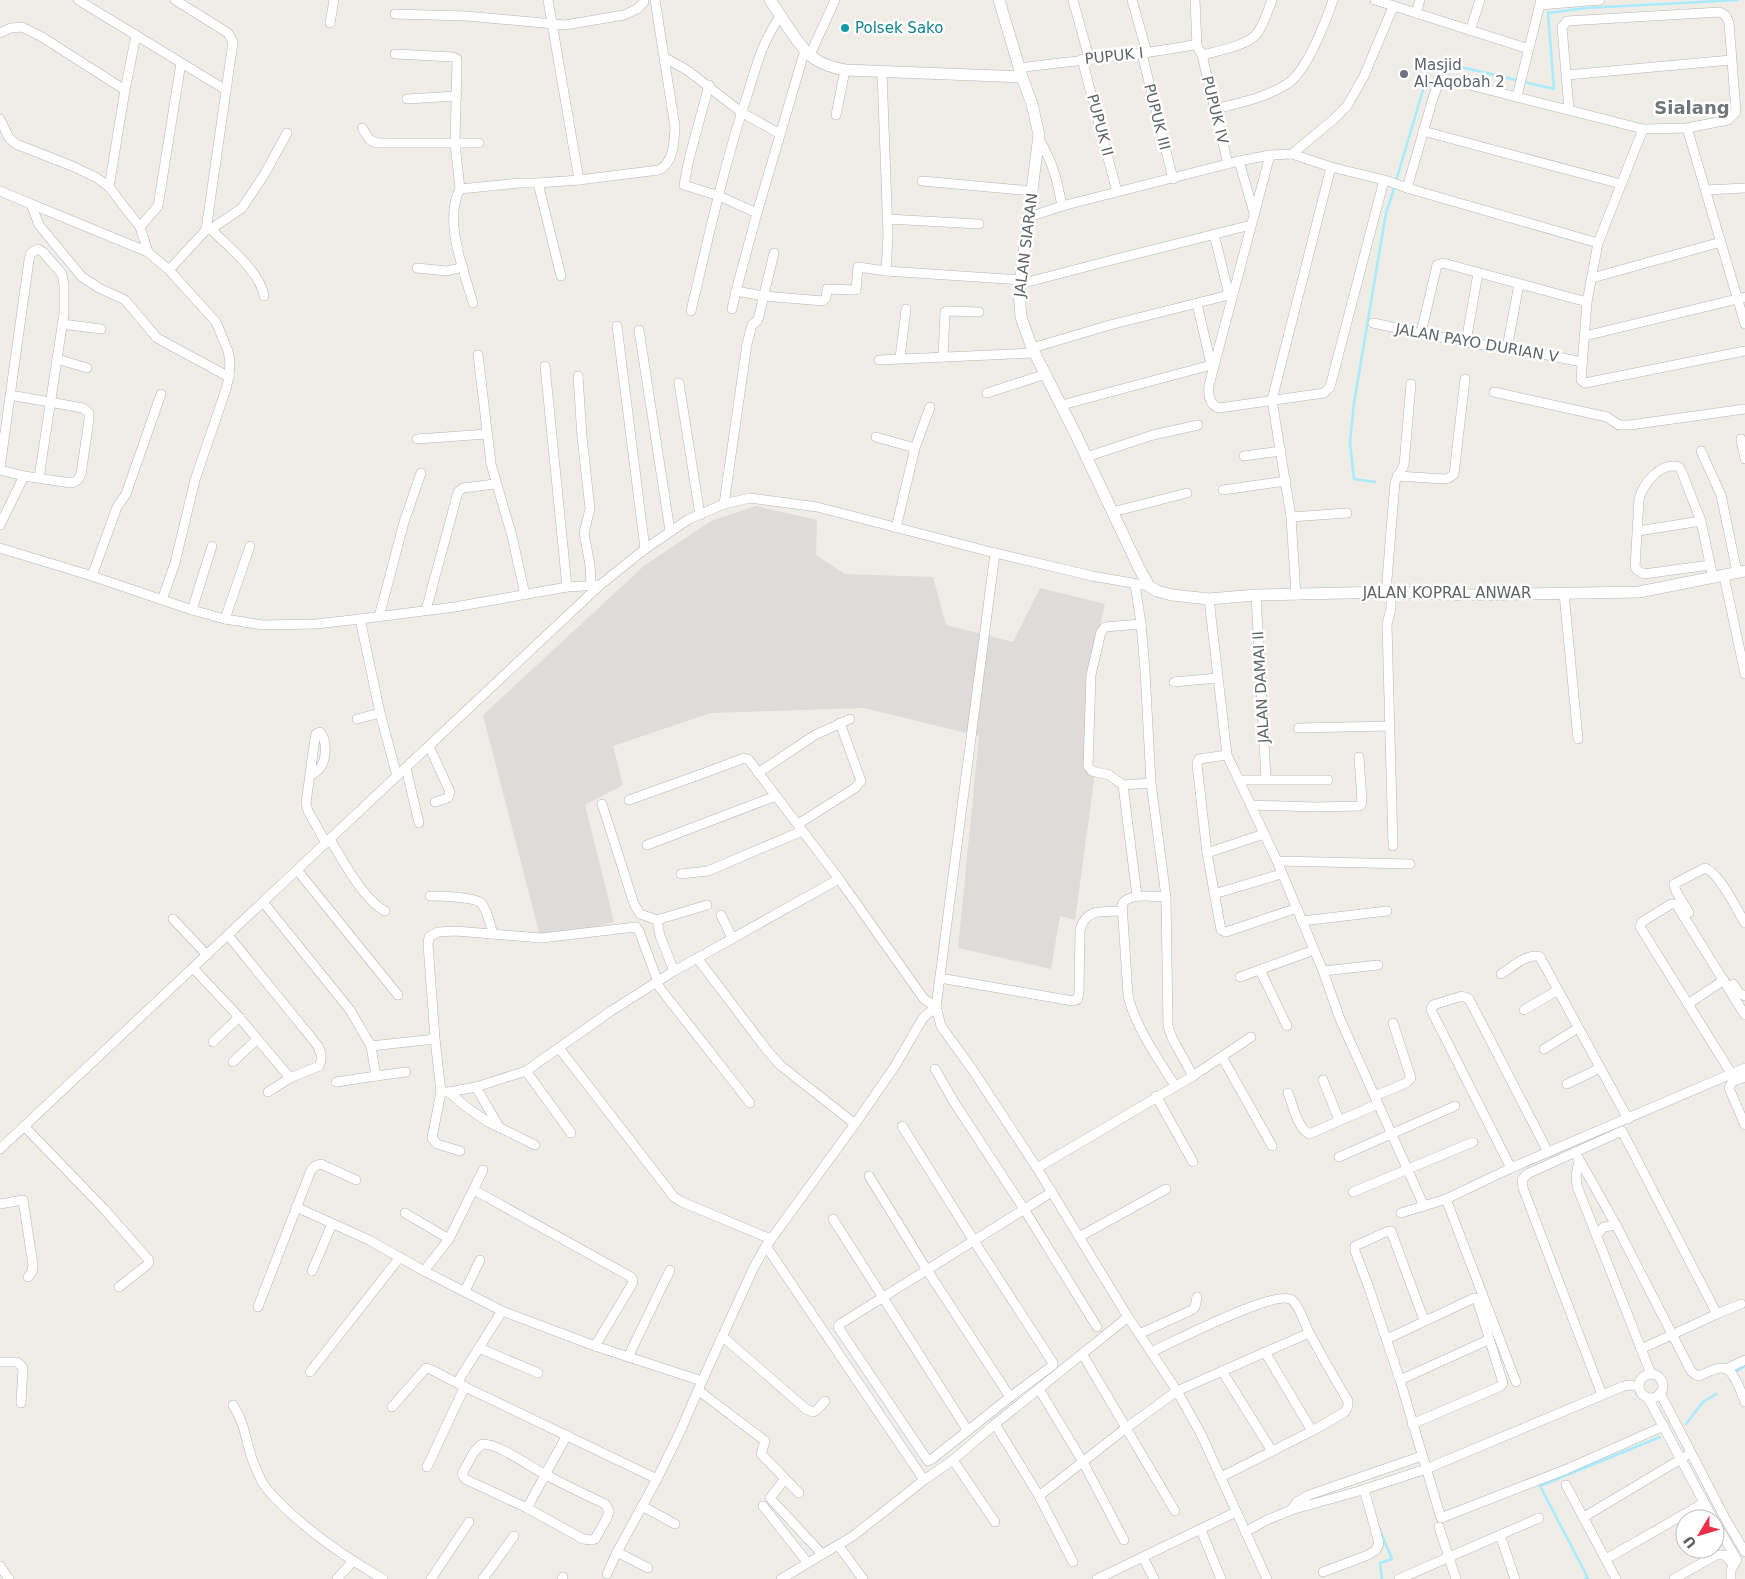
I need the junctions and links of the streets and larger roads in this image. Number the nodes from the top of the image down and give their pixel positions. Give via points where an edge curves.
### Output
1 (78, 0) edge
2 (175, 0) edge
3 (334, 0) edge
4 (548, 0) edge
5 (655, 0) edge
6 (770, 0) edge
7 (835, 0) edge
8 (999, 0) edge
9 (1073, 0) edge
10 (1132, 0) edge
11 (1195, 0) edge
12 (1272, 0) edge
13 (1333, 0) edge
14 (1375, 0) edge
15 (1420, 0) edge
16 (1480, 0) edge
17 (1600, 0) edge
18 (643, 1) edge
19 (1541, 3) edge
20 (1392, 7) junction
21 (1416, 13) junction
22 (395, 14) dead end
23 (781, 15) junction
24 (330, 23) dead end
25 (552, 25) junction
26 (1470, 31) junction
27 (0, 33) edge
28 (136, 35) junction
29 (1197, 46) junction
30 (1529, 49) junction
31 (808, 53) junction
32 (395, 54) dead end
33 (1145, 54) junction
34 (1202, 55) junction
35 (665, 58) junction
36 (1086, 59) junction
37 (1731, 60) junction
38 (182, 63) junction
39 (845, 70) junction
40 (882, 72) junction
41 (1021, 72) junction
42 (1567, 75) junction
43 (709, 85) junction
44 (125, 90) junction
45 (226, 90) junction
46 (1518, 92) junction
47 (456, 96) junction
48 (407, 98) dead end
49 (1214, 109) junction
50 (1569, 109) junction
51 (742, 112) junction
52 (836, 115) dead end
53 (0, 119) edge
54 (362, 128) dead end
55 (1687, 128) junction
56 (1643, 129) junction
57 (1423, 131) junction
58 (287, 133) dead end
59 (780, 134) junction
60 (1039, 139) junction
61 (455, 143) junction
62 (479, 143) dead end
63 (1292, 154) junction
64 (1270, 155) junction
65 (1239, 161) junction
66 (1228, 164) junction
67 (1331, 167) junction
68 (1173, 179) junction
69 (579, 180) junction
70 (1386, 180) junction
71 (922, 181) dead end
72 (538, 184) junction
73 (1621, 184) junction
74 (109, 187) junction
75 (1405, 187) junction
76 (1745, 188) edge
77 (460, 189) junction
78 (1706, 190) junction
79 (0, 191) edge
80 (1033, 191) junction
81 (1117, 192) junction
82 (719, 196) junction
83 (31, 204) junction
84 (1062, 206) junction
85 (757, 212) junction
86 (1254, 213) junction
87 (1029, 217) junction
88 (887, 219) junction
89 (978, 224) dead end
90 (1251, 225) junction
91 (140, 227) junction
92 (208, 230) junction
93 (1214, 234) junction
94 (1721, 242) junction
95 (1598, 243) junction
96 (148, 252) junction
97 (774, 253) dead end
98 (463, 267) junction
99 (417, 268) dead end
100 (169, 270) junction
101 (886, 271) junction
102 (1478, 273) junction
103 (561, 276) dead end
104 (1592, 278) junction
105 (1020, 282) junction
106 (1519, 284) junction
107 (736, 291) junction
108 (1231, 295) junction
109 (264, 296) dead end
110 (764, 296) junction
111 (1741, 297) edge
112 (1587, 302) junction
113 (473, 303) dead end
114 (1197, 304) junction
115 (732, 309) dead end
116 (906, 309) dead end
117 (690, 311) dead end
118 (979, 312) dead end
119 (1373, 323) dead end
120 (62, 324) junction
121 (1745, 324) edge
122 (617, 326) dead end
123 (101, 329) dead end
124 (639, 330) dead end
125 (1421, 333) junction
126 (1585, 336) junction
127 (1466, 342) junction
128 (1507, 348) junction
129 (1033, 351) junction
130 (1745, 351) edge
131 (478, 355) dead end
132 (943, 356) junction
133 (900, 358) junction
134 (57, 360) junction
135 (879, 360) dead end
136 (1582, 362) junction
137 (1213, 364) junction
138 (545, 366) dead end
139 (87, 368) dead end
140 (1046, 374) junction
141 (578, 376) dead end
142 (229, 377) junction
143 (1465, 379) dead end
144 (679, 383) dead end
145 (1412, 384) dead end
146 (1494, 392) dead end
147 (987, 393) dead end
148 (161, 394) dead end
149 (10, 395) junction
150 (1272, 400) junction
151 (51, 401) junction
152 (1062, 405) junction
153 (930, 407) dead end
154 (1745, 409) edge
155 (1198, 425) dead end
156 (487, 434) junction
157 (876, 437) dead end
158 (417, 439) dead end
159 (1741, 439) dead end
160 (915, 448) junction
161 (1281, 451) junction
162 (1701, 451) dead end
163 (1244, 456) dead end
164 (1086, 457) junction
165 (1745, 459) edge
166 (0, 469) edge
167 (421, 472) dead end
168 (24, 476) junction
169 (1397, 476) junction
170 (39, 478) junction
171 (1286, 481) junction
172 (496, 484) junction
173 (1223, 490) dead end
174 (1187, 492) dead end
175 (724, 504) junction
176 (1112, 512) junction
177 (1347, 513) dead end
178 (700, 515) junction
179 (1291, 517) junction
180 (1701, 521) junction
181 (0, 525) edge
182 (896, 528) junction
183 (670, 531) junction
184 (1638, 531) junction
185 (212, 546) dead end
186 (250, 546) dead end
187 (0, 548) edge
188 (645, 549) junction
189 (995, 553) junction
190 (1710, 565) junction
191 (1741, 572) edge
192 (92, 576) junction
193 (1718, 577) junction
194 (595, 584) junction
195 (1136, 584) junction
196 (1150, 586) junction
197 (568, 587) junction
198 (1388, 592) junction
199 (1564, 593) junction
200 (525, 595) junction
201 (1256, 595) junction
202 (1296, 595) junction
203 (1209, 599) junction
204 (162, 600) junction
205 (192, 610) junction
206 (426, 610) junction
207 (379, 617) junction
208 (225, 619) junction
209 (360, 619) junction
210 (1141, 624) junction
211 (1745, 674) edge
212 (1217, 678) junction
213 (1174, 682) dead end
214 (380, 713) junction
215 (357, 719) dead end
216 (850, 719) dead end
217 (840, 723) junction
218 (1389, 726) junction
219 (1298, 728) dead end
220 (1578, 739) dead end
221 (429, 746) junction
222 (1228, 755) junction
223 (1359, 757) dead end
224 (406, 768) junction
225 (758, 773) junction
226 (311, 775) dead end
227 (397, 776) junction
228 (1266, 779) junction
229 (1239, 780) junction
230 (1328, 780) dead end
231 (1151, 783) junction
232 (1123, 785) junction
233 (776, 796) junction
234 (629, 800) dead end
235 (435, 802) dead end
236 (602, 804) dead end
237 (1250, 805) junction
238 (418, 823) dead end
239 (800, 828) junction
240 (1264, 834) junction
241 (328, 841) junction
242 (647, 846) dead end
243 (1393, 846) dead end
244 (1207, 853) junction
245 (1277, 861) junction
246 (1410, 864) dead end
247 (297, 870) junction
248 (681, 874) dead end
249 (1281, 874) junction
250 (839, 879) junction
251 (1214, 894) junction
252 (430, 896) dead end
253 (1137, 896) junction
254 (1166, 897) junction
255 (263, 902) junction
256 (707, 905) dead end
257 (1296, 908) junction
258 (1123, 910) junction
259 (386, 911) dead end
260 (1387, 911) dead end
261 (721, 915) dead end
262 (173, 919) dead end
263 (657, 920) junction
264 (1302, 921) junction
265 (1745, 923) edge
266 (492, 934) junction
267 (228, 935) junction
268 (732, 938) junction
269 (1314, 950) junction
270 (207, 955) junction
271 (697, 958) junction
272 (1378, 965) dead end
273 (193, 968) junction
274 (1260, 970) junction
275 (674, 971) junction
276 (1323, 971) junction
277 (1501, 974) dead end
278 (1240, 977) dead end
279 (940, 978) junction
280 (1724, 980) junction
281 (657, 982) junction
282 (1558, 990) junction
283 (398, 995) dead end
284 (1745, 996) edge
285 (1688, 1004) junction
286 (937, 1009) junction
287 (1524, 1010) dead end
288 (1745, 1015) edge
289 (239, 1016) junction
290 (1393, 1023) dead end
291 (1287, 1026) dead end
292 (1578, 1028) junction
293 (1251, 1038) dead end
294 (257, 1039) junction
295 (435, 1039) junction
296 (213, 1042) dead end
297 (371, 1046) junction
298 (558, 1048) junction
299 (1544, 1049) dead end
300 (1222, 1057) junction
301 (232, 1062) dead end
302 (1600, 1068) junction
303 (1745, 1068) edge
304 (935, 1070) dead end
305 (526, 1071) junction
306 (406, 1072) dead end
307 (1731, 1073) junction
308 (376, 1076) junction
309 (1192, 1076) junction
310 (1745, 1077) edge
311 (290, 1078) junction
312 (1323, 1080) dead end
313 (336, 1082) dead end
314 (1567, 1084) dead end
315 (1175, 1086) junction
316 (476, 1087) junction
317 (268, 1092) dead end
318 (445, 1092) junction
319 (1288, 1093) dead end
320 (1156, 1096) junction
321 (1377, 1100) junction
322 (750, 1103) dead end
323 (1455, 1106) dead end
324 (1628, 1119) junction
325 (1339, 1120) junction
326 (855, 1124) junction
327 (1745, 1125) edge
328 (24, 1126) junction
329 (902, 1126) dead end
330 (499, 1127) junction
331 (1391, 1133) junction
332 (571, 1134) dead end
333 (1473, 1142) dead end
334 (535, 1144) dead end
335 (1272, 1146) dead end
336 (0, 1149) edge
337 (460, 1151) dead end
338 (1548, 1152) junction
339 (1575, 1152) junction
340 (1339, 1156) dead end
341 (1579, 1161) junction
342 (1193, 1162) dead end
343 (1037, 1168) junction
344 (1512, 1168) junction
345 (1408, 1169) junction
346 (483, 1170) dead end
347 (869, 1176) dead end
348 (356, 1180) dead end
349 (1166, 1189) dead end
350 (474, 1190) junction
351 (1052, 1192) junction
352 (1353, 1192) dead end
353 (1446, 1199) junction
354 (0, 1204) edge
355 (1424, 1206) junction
356 (296, 1207) junction
357 (1024, 1209) junction
358 (405, 1213) dead end
359 (1401, 1213) dead end
360 (833, 1219) dead end
361 (332, 1224) junction
362 (1616, 1225) junction
363 (1596, 1235) junction
364 (1079, 1237) junction
365 (449, 1239) junction
366 (974, 1241) junction
367 (768, 1243) junction
368 (400, 1258) junction
369 (480, 1260) dead end
370 (670, 1270) dead end
371 (927, 1270) junction
372 (312, 1271) dead end
373 (424, 1271) junction
374 (28, 1277) dead end
375 (119, 1287) dead end
376 (465, 1291) junction
377 (1197, 1297) dead end
378 (882, 1298) junction
379 (1741, 1304) dead end
380 (258, 1307) dead end
381 (502, 1311) junction
382 (1717, 1314) junction
383 (1128, 1317) junction
384 (1424, 1320) junction
385 (1096, 1327) dead end
386 (1309, 1333) junction
387 (1139, 1334) junction
388 (1673, 1334) junction
389 (722, 1336) junction
390 (1387, 1339) junction
391 (1488, 1340) junction
392 (595, 1346) junction
393 (479, 1348) junction
394 (1641, 1349) junction
395 (1151, 1352) junction
396 (1265, 1352) junction
397 (1083, 1355) junction
398 (628, 1357) junction
399 (1745, 1360) edge
400 (0, 1362) edge
401 (1726, 1369) junction
402 (1222, 1371) junction
403 (310, 1372) dead end
404 (538, 1373) dead end
405 (1652, 1374) junction
406 (1400, 1380) junction
407 (1516, 1382) dead end
408 (461, 1384) junction
409 (700, 1386) junction
410 (1639, 1387) junction
411 (1040, 1389) junction
412 (1177, 1391) junction
413 (1660, 1393) junction
414 (1602, 1395) junction
415 (1010, 1397) junction
416 (1648, 1398) junction
417 (825, 1401) dead end
418 (1745, 1402) edge
419 (21, 1403) dead end
420 (234, 1405) dead end
421 (392, 1407) dead end
422 (994, 1424) junction
423 (1412, 1424) junction
424 (1664, 1426) junction
425 (1126, 1428) junction
426 (968, 1431) junction
427 (1312, 1431) junction
428 (567, 1435) junction
429 (1272, 1451) junction
430 (1691, 1453) junction
431 (1422, 1456) junction
432 (1682, 1459) junction
433 (953, 1460) junction
434 (1083, 1462) junction
435 (427, 1467) dead end
436 (1426, 1469) junction
437 (546, 1475) junction
438 (1221, 1477) junction
439 (1356, 1478) junction
440 (657, 1479) junction
441 (784, 1479) junction
442 (924, 1480) junction
443 (1566, 1485) dead end
444 (1361, 1490) junction
445 (798, 1493) dead end
446 (1039, 1496) junction
447 (1704, 1503) junction
448 (642, 1506) junction
449 (763, 1506) dead end
450 (527, 1508) junction
451 (1707, 1509) edge
452 (1291, 1510) junction
453 (1175, 1511) dead end
454 (1236, 1512) junction
455 (1584, 1517) junction
456 (1539, 1518) dead end
457 (470, 1522) dead end
458 (995, 1522) dead end
459 (675, 1524) dead end
460 (1439, 1527) dead end
461 (1201, 1530) junction
462 (1245, 1532) junction
463 (1500, 1535) junction
464 (514, 1536) dead end
465 (1725, 1539) edge
466 (1124, 1540) dead end
467 (838, 1545) junction
468 (617, 1552) junction
469 (1745, 1552) edge
470 (822, 1554) junction
471 (1143, 1557) junction
472 (1449, 1558) junction
473 (1606, 1559) junction
474 (353, 1561) junction
475 (1738, 1561) edge
476 (807, 1562) junction
477 (1073, 1562) dead end
478 (0, 1566) edge
479 (648, 1568) dead end
480 (1324, 1572) dead end
481 (606, 1574) dead end
482 (9, 1579) edge
483 (337, 1579) edge
484 (383, 1579) edge
485 (431, 1579) edge
486 (483, 1579) edge
487 (781, 1579) edge
488 (863, 1579) edge
489 (1097, 1579) edge
490 (1154, 1579) edge
491 (1221, 1579) edge
492 (1266, 1579) edge
493 (1399, 1579) edge
494 (1456, 1579) edge
495 (1515, 1579) edge
496 (1616, 1579) edge
497 (1674, 1579) edge
498 (1731, 1579) edge

1 - 28 street
2 - 45 street via 231,38 233,46
3 - 24 street
4 - 25 street
5 - 35 street
6 - 23 street
7 - 31 street
8 - 41 street, JALAN SIARAN
9 - 36 street, PUPUK II
10 - 33 street, PUPUK III
11 - 29 street
12 - 34 street via 1254,38
13 - 49 street via 1302,68 1288,84 1245,102
14 - 20 street
15 - 21 street
16 - 26 street
17 - 19 street
18 - 25 street via 637,9 624,15
19 - 30 street
20 - 21 street
20 - 63 street via 1364,76 1347,106
21 - 26 street
22 - 25 street via 466,16
23 - 31 street
23 - 51 street via 764,43
25 - 69 street
26 - 30 street
27 - 44 street via 22,27
28 - 38 street
28 - 44 street
29 - 33 street, PUPUK I
29 - 34 street
30 - 46 street
31 - 39 street via 825,65
31 - 59 street
32 - 47 street via 455,57 458,62
33 - 36 street, PUPUK I
33 - 68 street, PUPUK III
34 - 49 street, PUPUK IV
35 - 43 street
35 - 69 street via 675,127 670,160 659,170
36 - 41 street, PUPUK I
36 - 81 street, PUPUK II
37 - 42 street
37 - 42 street via 1729,23 1720,12 1572,20 1562,27
37 - 55 street via 1736,112 1733,117
38 - 45 street
38 - 91 street via 158,206
39 - 40 street
39 - 52 street
40 - 41 street
40 - 88 street
41 - 60 street, JALAN SIARAN
42 - 50 street
43 - 51 street
43 - 82 street via 684,185
44 - 74 street
45 - 92 street
46 - 50 street
46 - 57 street via 1446,78 1438,84
47 - 48 street
47 - 61 street
49 - 66 street, PUPUK IV
50 - 56 street
51 - 59 street
51 - 82 street
53 - 74 street via 9,138 16,144 80,170
54 - 61 street via 376,143
55 - 56 street
55 - 78 street
56 - 73 street
57 - 73 street
57 - 75 street
58 - 92 street via 242,208
59 - 85 street
60 - 80 street, JALAN SIARAN
60 - 84 street via 1051,160
61 - 62 street
61 - 77 street
63 - 64 street
63 - 67 street
64 - 65 street
64 - 86 street
65 - 66 street
65 - 86 street
66 - 68 street
67 - 70 street
67 - 150 street
68 - 81 street
69 - 72 street
70 - 75 street
70 - 150 street via 1330,388 1324,392
71 - 80 street
72 - 77 street
72 - 103 street
73 - 95 street
74 - 91 street
75 - 95 street
76 - 78 street
77 - 98 street via 453,206
78 - 94 street
79 - 83 street
80 - 87 street, JALAN SIARAN
81 - 84 street
82 - 85 street
82 - 117 street
83 - 96 street
83 - 142 street via 39,224 82,277 125,300 157,338
84 - 87 street
85 - 107 street
86 - 90 street
87 - 105 street, JALAN SIARAN
88 - 89 street
88 - 101 street
90 - 93 street
90 - 108 street
91 - 96 street
92 - 100 street
92 - 109 street via 256,276
93 - 105 street
93 - 108 street
94 - 104 street
94 - 111 street
95 - 104 street
96 - 100 street
97 - 110 street
98 - 99 street via 447,270
98 - 113 street
100 - 142 street via 216,322 228,351
101 - 105 street
101 - 110 street via 859,266 856,290 827,289 824,301
102 - 106 street
102 - 125 street via 1443,263 1437,265
102 - 127 street
104 - 112 street
105 - 129 street, JALAN SIARAN via 1020,311
106 - 112 street
106 - 128 street
107 - 110 street
107 - 115 street
108 - 114 street
108 - 137 street
110 - 175 street via 748,344
111 - 121 street
111 - 126 street
112 - 126 street
114 - 129 street via 1110,325
114 - 137 street
116 - 133 street
118 - 132 street via 945,312
119 - 125 street, JALAN PAYO DURIAN V
120 - 123 street
120 - 134 street
120 - 149 street via 64,279 43,252 35,250 29,260
122 - 188 street
124 - 183 street
125 - 127 street, JALAN PAYO DURIAN V
126 - 136 street
127 - 128 street, JALAN PAYO DURIAN V
128 - 136 street, JALAN PAYO DURIAN V
129 - 132 street
129 - 140 street, JALAN SIARAN
130 - 136 street via 1585,383 1581,380
131 - 156 street
132 - 133 street
133 - 135 street
134 - 139 street
134 - 151 street
137 - 150 street via 1208,394 1215,407
137 - 152 street
138 - 197 street
140 - 147 street
140 - 152 street, JALAN SIARAN
141 - 194 street via 590,509 584,533
142 - 204 street via 195,480 175,563
143 - 169 street via 1454,474 1444,479
144 - 178 street
145 - 169 street via 1404,465
146 - 154 street via 1607,417 1619,425
148 - 192 street via 126,494 117,507
149 - 151 street
149 - 166 street
150 - 161 street
151 - 170 street
151 - 170 street via 82,408 89,413 82,474 80,479 71,483
152 - 164 street, JALAN SIARAN
153 - 160 street
155 - 164 street via 1153,435
156 - 158 street
156 - 172 street
157 - 160 street
159 - 165 street
160 - 182 street
161 - 163 street
161 - 171 street
162 - 191 street via 1721,495
164 - 176 street, JALAN SIARAN
166 - 168 street
167 - 207 street
168 - 170 street
168 - 181 street
169 - 198 street
171 - 173 street
171 - 179 street
172 - 200 street
172 - 206 street via 463,488 458,492
174 - 176 street
175 - 178 street
175 - 182 street via 760,499 817,507
176 - 196 street, JALAN SIARAN
177 - 179 street
178 - 183 street
179 - 202 street
180 - 184 street
180 - 184 street via 1679,467 1668,466 1646,482 1643,488 1639,499
180 - 190 street
182 - 189 street
183 - 188 street
184 - 190 street via 1635,567 1644,574
185 - 205 street
186 - 208 street
187 - 192 street
188 - 194 street
189 - 195 street
189 - 279 street
190 - 193 street
191 - 193 street, JALAN KOPRAL ANWAR
192 - 204 street
193 - 199 street, JALAN KOPRAL ANWAR via 1639,592
193 - 211 street
194 - 197 street
194 - 221 street
195 - 196 street
195 - 210 street
196 - 203 street, JALAN KOPRAL ANWAR via 1163,593
197 - 200 street
198 - 199 street, JALAN KOPRAL ANWAR via 1472,595
198 - 202 street, JALAN KOPRAL ANWAR
198 - 218 street via 1391,609 1387,624
199 - 220 street
200 - 206 street
201 - 202 street, JALAN KOPRAL ANWAR
201 - 203 street, JALAN KOPRAL ANWAR
201 - 228 street, JALAN DAMAI II
203 - 212 street
204 - 205 street
205 - 208 street
206 - 207 street
207 - 209 street
208 - 209 street via 281,626
209 - 214 street
210 - 231 street
210 - 232 street via 1102,629 1091,675 1088,766
212 - 213 street
212 - 222 street
214 - 215 street
214 - 227 street
216 - 217 street
217 - 225 street via 815,735
217 - 239 street via 861,781
218 - 219 street
218 - 243 street
221 - 224 street
221 - 235 street via 450,792 448,798
222 - 229 street
222 - 244 street via 1197,761
223 - 237 street via 1360,806
224 - 227 street
224 - 238 street
225 - 233 street
225 - 234 street via 744,758
226 - 241 street via 306,803 308,811
227 - 241 street
228 - 229 street
228 - 230 street
229 - 237 street
231 - 232 street
231 - 254 street
232 - 253 street
233 - 239 street
233 - 242 street
236 - 263 street via 634,904 640,914
237 - 240 street
239 - 248 street via 708,872
239 - 250 street
240 - 244 street
240 - 245 street
241 - 247 street
241 - 259 street via 377,907
244 - 251 street
245 - 246 street
245 - 249 street
247 - 255 street
247 - 283 street
249 - 251 street
249 - 257 street
250 - 268 street
250 - 286 street via 924,999
251 - 257 street via 1220,930 1224,932
252 - 266 street via 478,901 484,906
253 - 254 street
253 - 258 street via 1125,900
254 - 309 street via 1168,1026
255 - 267 street
255 - 297 street via 350,1010
256 - 263 street
257 - 264 street
258 - 279 street via 1095,912 1083,921 1077,1000
258 - 315 street via 1131,1007
260 - 264 street
261 - 268 street
262 - 270 street
263 - 275 street
264 - 269 street
265 - 284 street via 1711,870 1702,868 1674,884 1739,993
266 - 281 street via 541,938 636,927
266 - 295 street via 456,931 438,932 429,937
267 - 270 street
267 - 311 street via 322,1054 319,1066
268 - 271 street
269 - 274 street
269 - 276 street
270 - 273 street
271 - 275 street
271 - 326 street via 780,1065
272 - 276 street
273 - 289 street
273 - 328 street
274 - 278 street
274 - 291 street
275 - 281 street
276 - 321 street via 1340,1019
277 - 282 street via 1530,956 1537,956
279 - 286 street
280 - 285 street
280 - 285 street via 1676,904 1658,911 1640,927
280 - 288 street
281 - 298 street
281 - 322 street
282 - 287 street
282 - 292 street
285 - 307 street
286 - 326 street via 923,1018
286 - 343 street via 941,1026
289 - 294 street
289 - 296 street
290 - 321 street via 1412,1078
292 - 299 street
292 - 302 street
293 - 300 street
294 - 301 street
294 - 311 street
295 - 297 street
295 - 318 street
297 - 308 street
298 - 305 street
298 - 367 street via 674,1197
300 - 309 street
300 - 335 street
302 - 314 street
302 - 324 street
303 - 307 street
304 - 357 street
305 - 316 street
305 - 332 street
306 - 308 street
307 - 324 street
308 - 313 street
309 - 315 street
310 - 327 street via 1732,1082 1729,1088
311 - 317 street
312 - 325 street
315 - 320 street
316 - 318 street
316 - 330 street
318 - 330 street
318 - 337 street via 432,1138 442,1146
319 - 325 street via 1306,1133
320 - 342 street
320 - 343 street
321 - 325 street
321 - 331 street
323 - 331 street
324 - 338 street
326 - 367 street
328 - 336 street
328 - 375 street via 148,1259 147,1265
329 - 366 street
330 - 334 street
331 - 340 street
331 - 345 street
333 - 345 street
338 - 344 street
338 - 344 street via 1469,999 1462,996 1433,1004 1431,1010
339 - 341 street
339 - 382 street via 1622,1131
339 - 414 street via 1527,1174 1522,1180
341 - 362 street
341 - 363 street via 1576,1181
343 - 351 street
344 - 353 street
345 - 352 street
345 - 355 street
346 - 350 street
347 - 371 street
348 - 356 street via 318,1165 311,1170
349 - 364 street
350 - 365 street
350 - 392 street via 631,1277 631,1286
351 - 357 street
351 - 364 street
353 - 355 street
353 - 407 street
354 - 374 street via 23,1200 33,1265
355 - 359 street
356 - 361 street
356 - 380 street
357 - 366 street
357 - 385 street
358 - 365 street
360 - 378 street
361 - 368 street
361 - 372 street
362 - 363 street via 1604,1227
362 - 388 street
363 - 394 street
364 - 383 street
365 - 373 street
366 - 371 street
366 - 415 street via 1053,1364
367 - 389 street
367 - 442 street
368 - 373 street
368 - 403 street
369 - 376 street
370 - 398 street
371 - 378 street
371 - 415 street
373 - 376 street
376 - 381 street
377 - 387 street via 1192,1310
378 - 426 street
378 - 426 street via 840,1324 839,1331 928,1461
379 - 382 street
381 - 392 street
381 - 393 street
382 - 388 street
383 - 387 street
383 - 397 street
384 - 390 street
384 - 390 street via 1391,1231 1359,1243 1355,1251
384 - 391 street via 1474,1298
386 - 395 street via 1295,1304 1288,1298 1280,1298 1252,1306
386 - 396 street
386 - 427 street via 1348,1403 1345,1412
387 - 395 street
388 - 394 street
388 - 401 street via 1692,1374 1699,1376
389 - 409 street
389 - 417 street via 806,1409 813,1412
390 - 406 street
391 - 406 street
391 - 423 street via 1502,1385
392 - 398 street
393 - 404 street
393 - 408 street
394 - 405 street
395 - 412 street
396 - 402 street
396 - 427 street
397 - 411 street
397 - 425 street
398 - 409 street
399 - 401 street
400 - 419 street via 17,1362 22,1368
401 - 418 street via 1735,1377
402 - 412 street
402 - 429 street
405 - 410 street via 1643,1377
405 - 413 street via 1661,1380
406 - 423 street
408 - 421 street via 426,1368
408 - 428 street
408 - 435 street
409 - 440 street
409 - 441 street via 765,1441 760,1454
410 - 414 street via 1624,1386
410 - 416 street
411 - 422 street
411 - 434 street
412 - 425 street
412 - 438 street
413 - 416 street
413 - 430 street
414 - 436 street
415 - 426 street
416 - 424 street
420 - 474 street via 240,1414 257,1471 268,1491 297,1521
422 - 433 street
422 - 446 street
423 - 431 street
424 - 432 street
424 - 436 street via 1567,1469 1442,1518
425 - 434 street
425 - 453 street
427 - 429 street
428 - 437 street
428 - 440 street
429 - 438 street
430 - 432 street
430 - 469 street
431 - 436 street
431 - 439 street
432 - 447 street
432 - 455 street
433 - 442 street
433 - 458 street
434 - 446 street
434 - 466 street
436 - 444 street
437 - 450 street
437 - 450 street via 605,1504 609,1511 607,1518 594,1539 588,1540
437 - 450 street via 486,1444 474,1452 462,1474 465,1479
438 - 454 street
439 - 444 street
439 - 452 street via 1309,1495
440 - 448 street
441 - 445 street
441 - 470 street via 770,1498
442 - 467 street
443 - 455 street
444 - 452 street
444 - 480 street via 1379,1542 1376,1550
446 - 477 street
447 - 451 street
447 - 473 street
448 - 459 street
448 - 468 street
449 - 476 street
452 - 462 street
454 - 461 street
454 - 462 street
455 - 473 street
456 - 463 street
457 - 485 street
460 - 472 street
461 - 471 street
461 - 491 street
462 - 492 street
463 - 472 street
463 - 495 street
464 - 486 street
465 - 475 street
467 - 470 street
467 - 488 street
468 - 479 street
468 - 481 street
470 - 476 street
471 - 489 street
471 - 490 street
472 - 493 street
472 - 494 street
473 - 496 street
474 - 483 street
474 - 484 street
475 - 497 street via 1716,1555
475 - 498 street via 1731,1570
476 - 487 street
478 - 482 street

